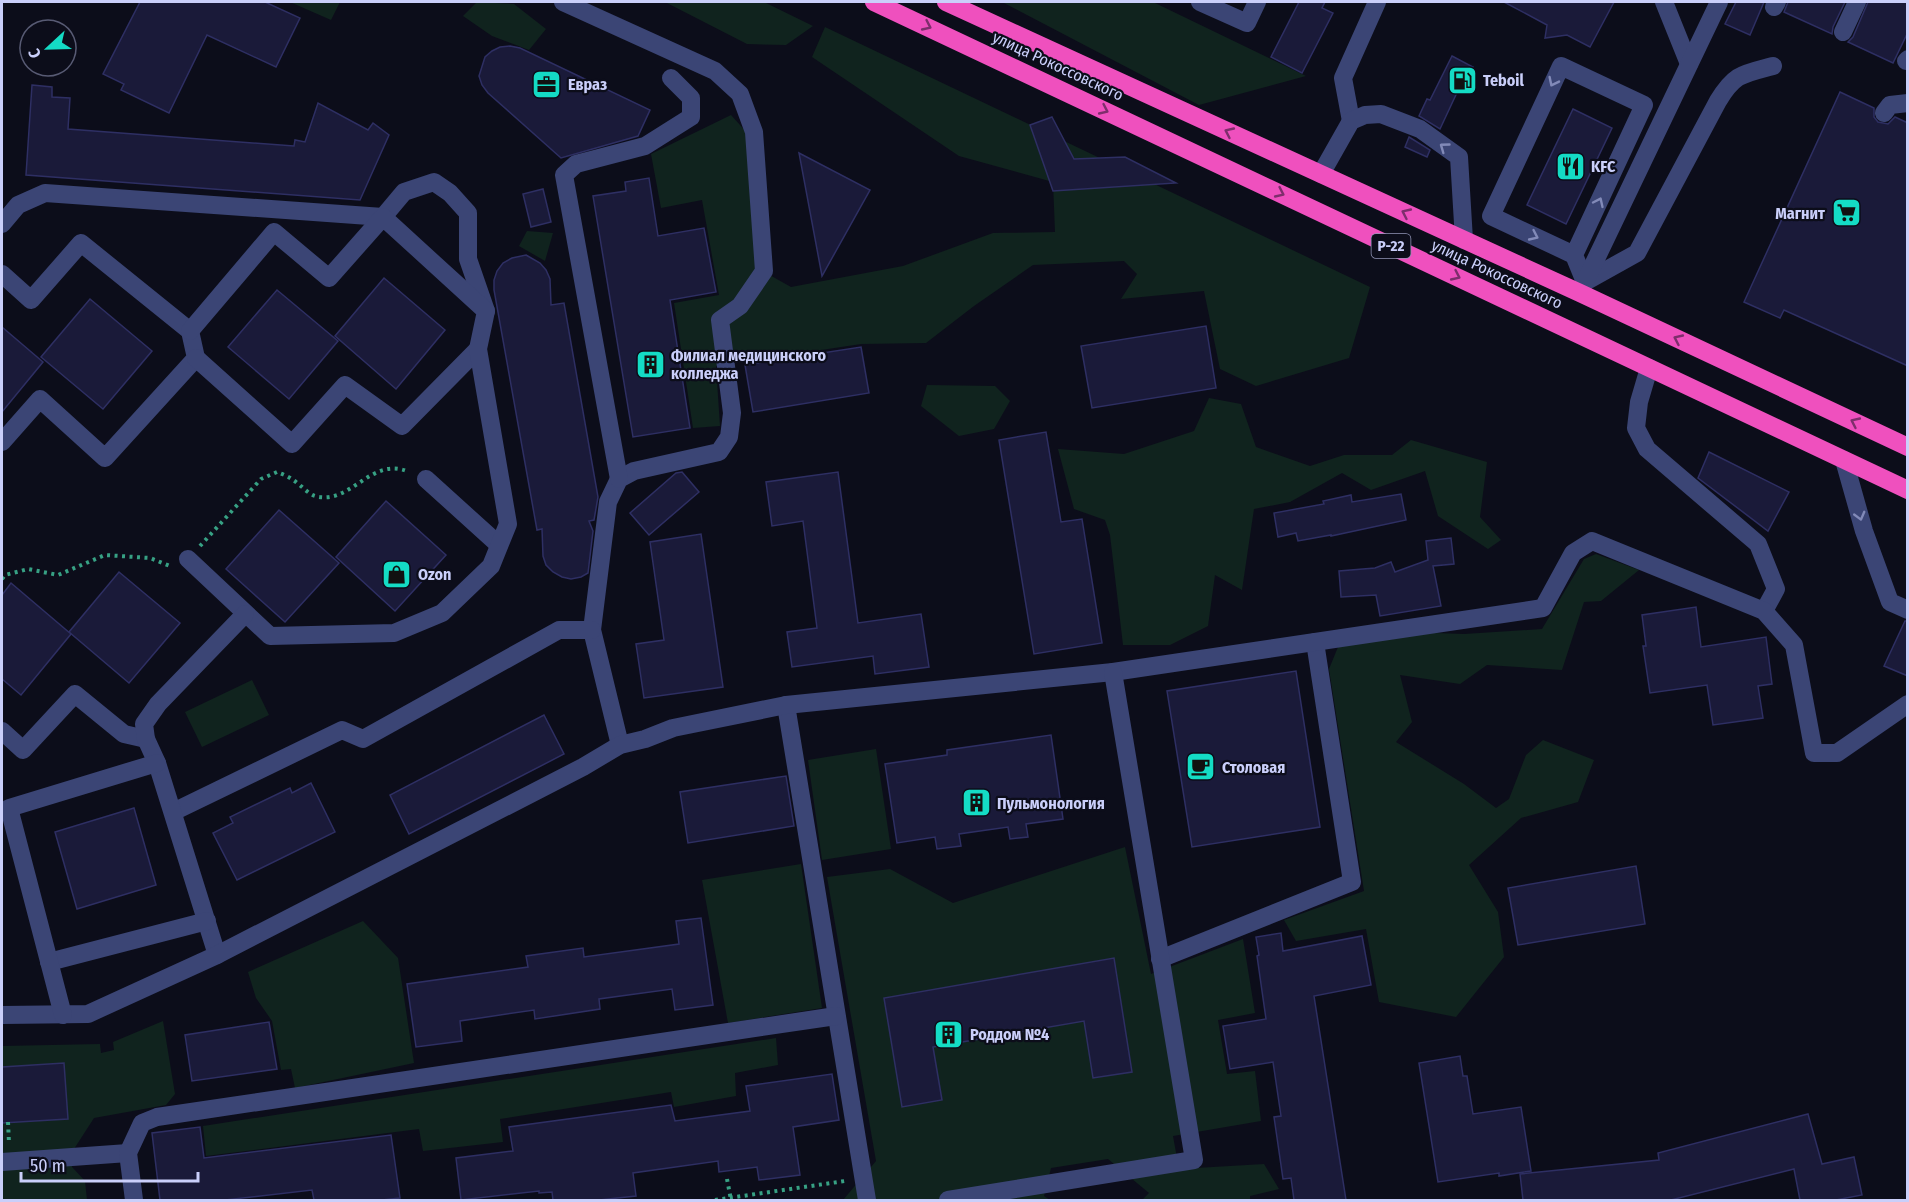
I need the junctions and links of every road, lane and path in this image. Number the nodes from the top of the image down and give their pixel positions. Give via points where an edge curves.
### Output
1 (563, 2) edge
2 (874, 2) edge
3 (946, 2) edge
4 (1200, 2) edge
5 (1257, 2) edge
6 (1377, 2) edge
7 (1664, 2) edge
8 (1719, 2) edge
9 (1857, 2) edge
10 (1843, 32) dead end
11 (1689, 64) junction
12 (1773, 66) dead end
13 (671, 78) dead end
14 (1908, 103) edge
15 (1884, 113) dead end
16 (1351, 121) junction
17 (1321, 174) junction
18 (291, 211) junction
19 (382, 217) junction
20 (2, 224) edge
21 (274, 232) junction
22 (1464, 240) junction
23 (1574, 255) junction
24 (2, 274) edge
25 (1582, 288) junction
26 (486, 311) junction
27 (190, 331) junction
28 (478, 350) junction
29 (196, 358) junction
30 (1649, 368) junction
31 (2, 442) edge
32 (1908, 447) edge
33 (1844, 460) junction
34 (426, 479) joint
35 (619, 479) junction
36 (1908, 490) edge
37 (499, 545) junction
38 (188, 559) junction
39 (2, 579) edge
40 (1908, 610) edge
41 (1764, 611) junction
42 (244, 614) junction
43 (592, 630) junction
44 (1315, 642) junction
45 (1113, 672) junction
46 (786, 705) junction
47 (1908, 705) edge
48 (2, 731) edge
49 (146, 739) junction
50 (620, 745) junction
51 (157, 763) junction
52 (173, 812) junction
53 (207, 921) junction
54 (217, 955) junction
55 (1160, 959) junction
56 (49, 962) junction
57 (2, 1015) edge
58 (63, 1015) junction
59 (836, 1016) junction
60 (128, 1153) junction
61 (2, 1162) edge
62 (728, 1179) dead end
63 (863, 1179) junction
64 (731, 1199) edge
65 (134, 1200) edge
66 (715, 1200) edge
67 (867, 1200) edge
68 (953, 1200) edge

1 - 35 street via 715,71 740,94 754,132 764,271 740,306 720,320 732,413 729,437 718,452 634,471
2 -> 30 highway, улица Рокоссовского / Р-22
17 -> 3 highway, улица Рокоссовского / Р-22
4 - 5 street via 1247,23
6 - 16 street via 1343,78
7 - 11 street
8 - 11 street
9 - 10 street
11 - 25 street
12 - 25 street via 1729,83 1637,253
13 - 35 street via 691,98 691,117 645,146 576,165 564,175
14 - 15 street via 1890,105
16 - 17 street
22 -> 16 street via 1459,157 1420,129 1381,114
22 -> 17 highway, улица Рокоссовского / Р-22
18 - 19 street
18 - 20 street via 45,193 18,206
18 - 21 street
19 - 21 street via 329,278
19 - 26 street
19 - 26 street via 404,192 434,182 450,193 468,213 468,259
21 - 27 street
22 - 25 highway, улица Рокоссовского / Р-22
23 -> 23 street via 1644,105 1561,66 1491,216
23 - 25 street
24 - 27 street via 31,300 81,243
32 -> 25 highway, улица Рокоссовского / Р-22
26 - 28 street
27 - 29 street
28 - 29 street via 402,426 345,385 292,444
28 - 37 street via 508,524
29 - 31 street via 105,458 40,399
30 - 33 highway, улица Рокоссовского / Р-22
30 - 41 street via 1636,428 1647,449 1758,544 1776,589
33 - 36 highway, улица Рокоссовского / Р-22
33 -> 40 street via 1890,602
34 - 37 street
34 - 38 path via 397,467 373,473 337,497 314,496 277,472 261,479
35 - 43 street via 608,502
37 - 42 street via 491,566 442,613 394,633 270,636
38 - 39 path via 169,567 150,558 105,555 58,575 28,569
38 - 42 street
41 - 44 street via 1592,541 1573,553 1543,608
41 - 47 street via 1794,645 1814,753 1837,753
42 - 49 street via 158,704 144,724
43 - 50 street
43 - 52 street via 559,630 363,739 342,730
44 - 45 street
44 - 55 street via 1352,882
45 - 46 street
45 - 55 street
46 - 50 street via 673,728
46 - 59 street
48 - 49 street via 23,750 75,694 124,734
49 - 51 street
50 - 54 street
51 - 52 street
51 - 56 street via 9,808
52 - 53 street
53 - 54 street
53 - 56 street
54 - 58 street via 88,1014
55 - 68 street via 1194,1160
56 - 58 street
57 - 58 street
59 - 60 street via 157,1117 142,1123
59 - 63 street
60 - 61 street
60 - 65 street
62 - 64 path
63 - 64 path
63 - 67 street
64 - 66 path

